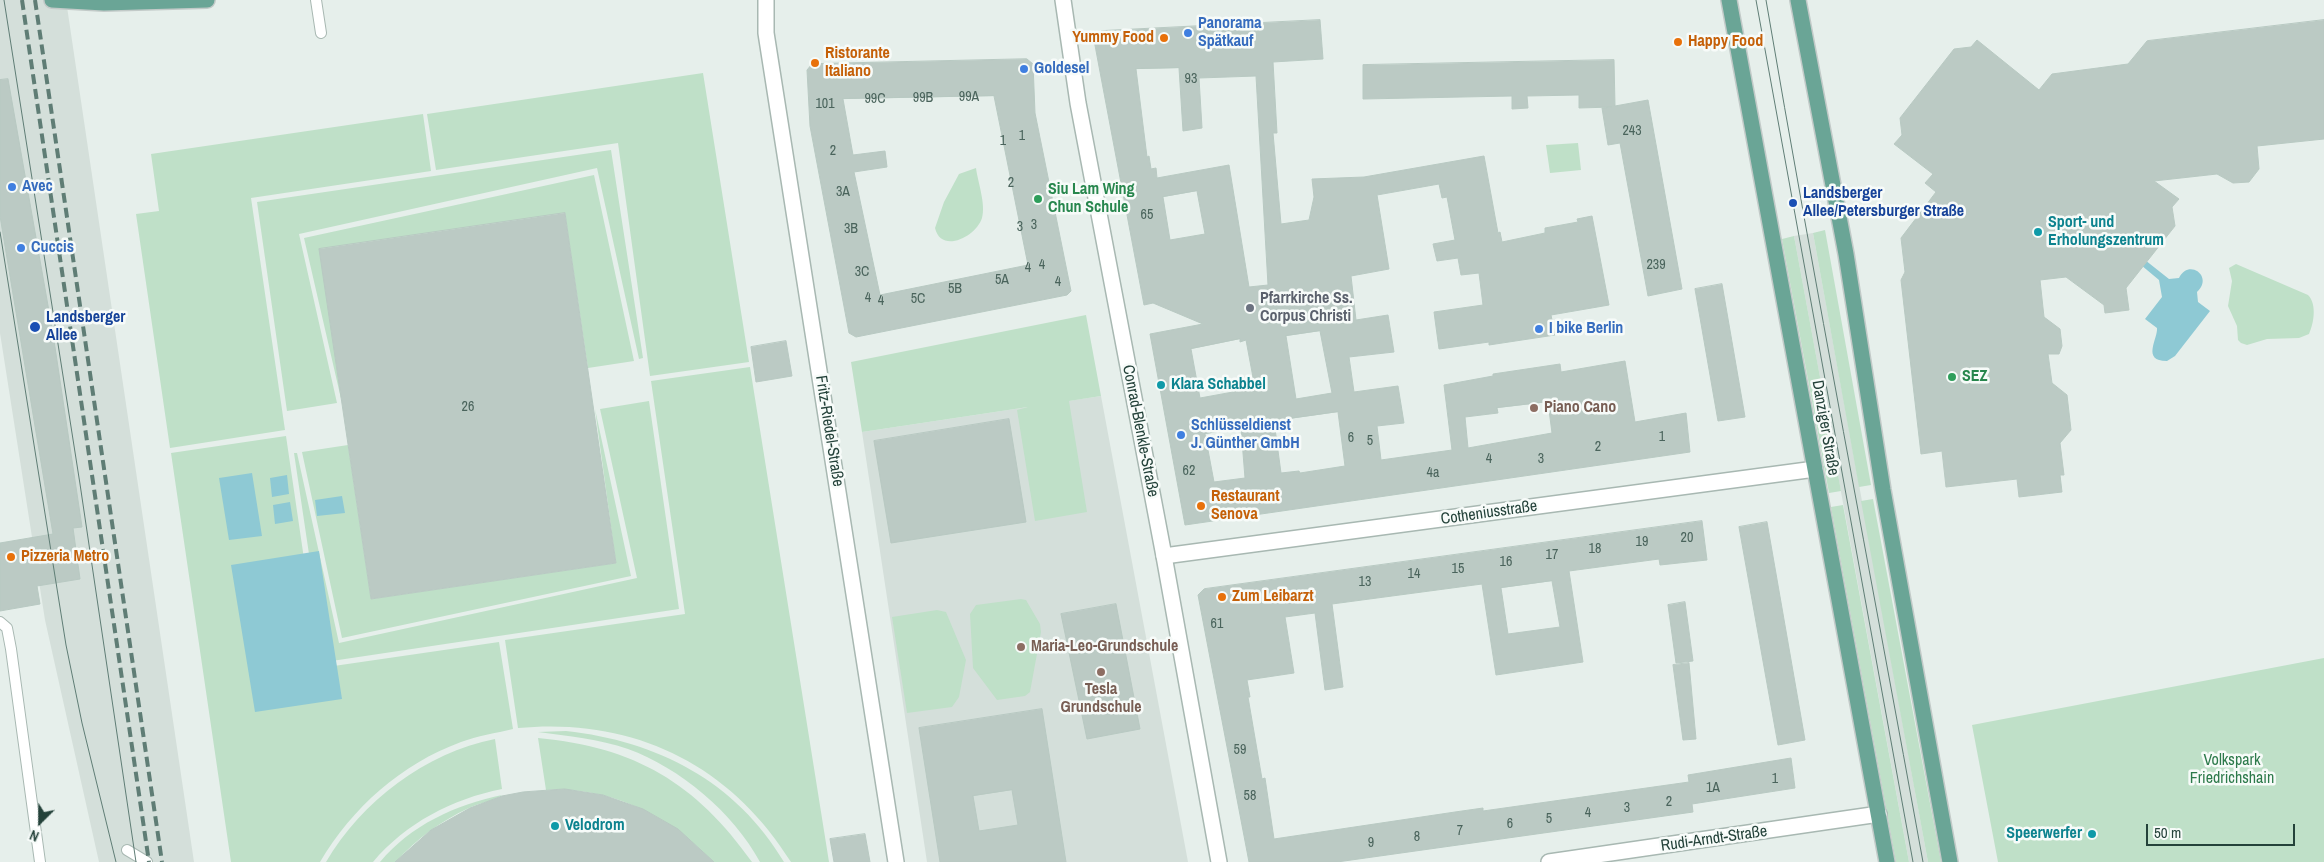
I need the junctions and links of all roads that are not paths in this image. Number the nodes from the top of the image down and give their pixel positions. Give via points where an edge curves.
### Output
1 (52, 0) edge
2 (207, 0) edge
3 (316, 0) edge
4 (766, 0) edge
5 (1062, 0) edge
6 (1729, 0) edge
7 (1798, 0) edge
8 (321, 33) dead end
9 (1815, 469) junction
10 (1164, 556) junction
11 (0, 622) edge
12 (1879, 814) junction
13 (127, 850) dead end
14 (40, 862) edge
15 (147, 862) edge
16 (896, 862) edge
17 (1220, 862) edge
18 (1550, 862) edge
19 (1888, 862) edge
20 (1950, 862) edge

1 - 2 main road via 127,3
3 - 8 lane
4 - 16 street, Fritz-Riedel-Straße via 766,33
5 - 10 street, Conrad-Blenkle-Straße via 1078,103
6 - 9 main road, Danziger Straße
7 - 20 main road via 1846,254 1883,490
9 - 10 street, Cotheniusstraße
9 - 12 main road, Danziger Straße
10 - 17 street, Conrad-Blenkle-Straße
11 - 14 lane via 7,628 11,649
12 - 18 street, Rudi-Arndt-Straße
12 - 19 main road, Danziger Straße
13 - 15 lane

